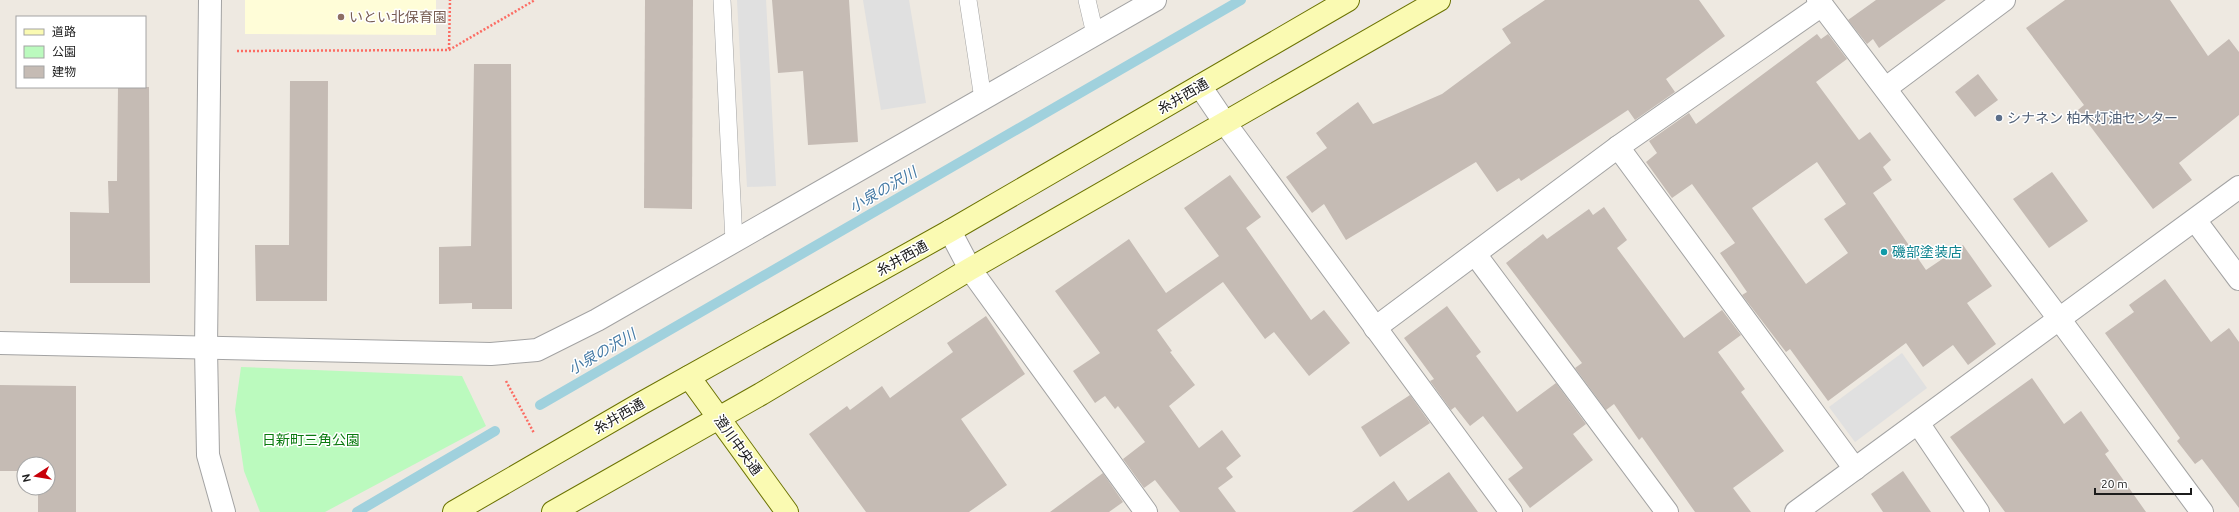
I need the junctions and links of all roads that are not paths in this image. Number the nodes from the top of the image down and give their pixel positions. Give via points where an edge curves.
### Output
1 (210, 0) edge
2 (722, 0) edge
3 (968, 0) edge
4 (1087, 0) edge
5 (1155, 0) edge
6 (1348, 0) edge
7 (1439, 0) edge
8 (2004, 0) edge
9 (1820, 3) edge
10 (1095, 34) junction
11 (1200, 86) junction
12 (1886, 88) junction
13 (982, 99) junction
14 (1225, 123) junction
15 (1618, 147) junction
16 (2239, 188) edge
17 (2195, 220) junction
18 (950, 231) junction
19 (734, 241) junction
20 (1475, 254) junction
21 (970, 269) junction
22 (2239, 278) edge
23 (2060, 320) junction
24 (1375, 328) junction
25 (0, 343) edge
26 (206, 348) junction
27 (689, 377) junction
28 (718, 417) junction
29 (1918, 423) junction
30 (1855, 469) junction
31 (224, 512) edge
32 (454, 512) edge
33 (553, 512) edge
34 (787, 512) edge
35 (1146, 512) edge
36 (1511, 512) edge
37 (1667, 512) edge
38 (1796, 512) edge
39 (1978, 512) edge
40 (2202, 512) edge

1 - 26 street
2 - 19 lane
3 - 13 lane
4 - 10 lane
5 - 10 street
6 - 11 street, 糸井西通
7 - 14 street
8 - 12 street
9 - 12 street
9 - 15 street
10 - 13 street
11 - 14 street
11 - 18 street, 糸井西通
12 - 23 street
13 - 19 street
14 - 21 street
14 - 24 street
15 - 20 street
15 - 30 street
16 - 17 street
17 - 22 street
17 - 23 street
18 - 21 street
18 - 27 street, 糸井西通
19 - 26 street via 597,320 536,350 491,354
20 - 24 street
20 - 37 street
21 - 28 street
21 - 35 street
23 - 29 street
23 - 40 street
24 - 36 street
25 - 26 street
26 - 31 street via 208,455
27 - 28 street, 澄川中央通
27 - 32 street, 糸井西通
28 - 33 street
28 - 34 street, 澄川中央通
29 - 30 street
29 - 39 street
30 - 38 street

